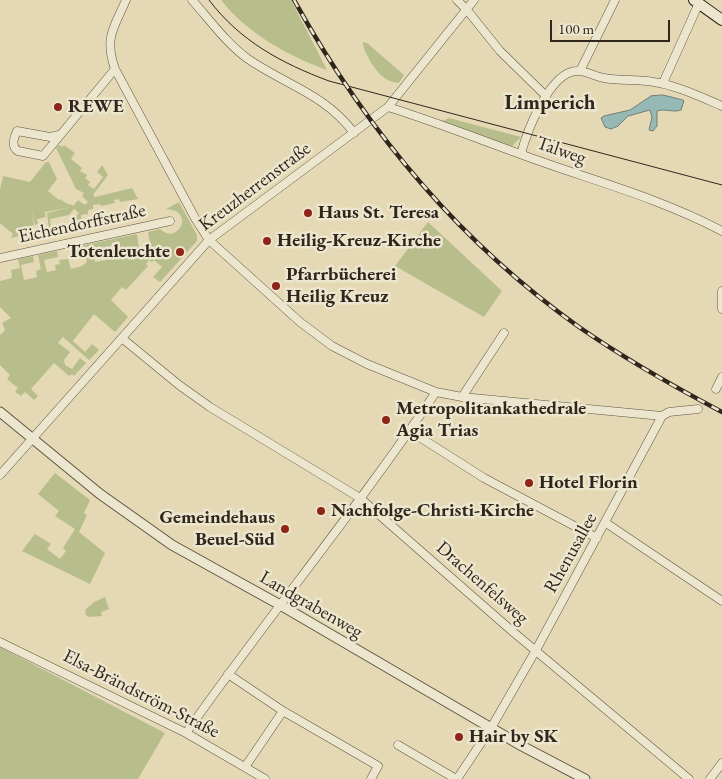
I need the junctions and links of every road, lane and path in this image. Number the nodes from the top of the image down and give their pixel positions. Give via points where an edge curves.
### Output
1 (126, 0) edge
2 (192, 0) edge
3 (457, 0) edge
4 (474, 0) edge
5 (615, 0) edge
6 (696, 2) edge
7 (467, 10) junction
8 (722, 20) edge
9 (115, 68) junction
10 (580, 70) junction
11 (663, 84) junction
12 (546, 96) junction
13 (722, 106) edge
14 (388, 107) junction
15 (354, 133) junction
16 (59, 135) junction
17 (520, 154) junction
18 (170, 221) dead end
19 (722, 230) edge
20 (210, 240) junction
21 (0, 258) edge
22 (722, 291) edge
23 (722, 309) edge
24 (504, 333) dead end
25 (123, 339) junction
26 (722, 377) edge
27 (716, 390) dead end
28 (436, 392) junction
29 (462, 397) junction
30 (698, 408) dead end
31 (0, 412) edge
32 (662, 416) junction
33 (410, 431) junction
34 (32, 440) junction
35 (0, 475) edge
36 (360, 498) junction
37 (606, 523) junction
38 (597, 538) junction
39 (722, 601) edge
40 (282, 606) junction
41 (0, 642) edge
42 (536, 650) junction
43 (228, 674) junction
44 (283, 711) junction
45 (491, 728) junction
46 (186, 733) junction
47 (398, 745) dead end
48 (722, 763) edge
49 (245, 767) junction
50 (711, 778) edge
51 (265, 779) edge
52 (371, 779) edge
53 (456, 779) edge
54 (585, 779) edge
55 (689, 779) edge

1 - 9 street via 109,44
2 - 15 street via 216,29 247,58 322,101
3 - 7 street
4 - 7 street, Kreuzherrenstraße
5 - 10 street
6 - 8 main road
6 - 11 street
7 - 12 street via 500,51
7 - 14 street, Kreuzherrenstraße
9 - 16 street
9 - 20 street
10 - 11 street via 604,78
10 - 12 street via 562,76
11 - 13 street
12 - 17 street
14 - 15 street, Kreuzherrenstraße
14 - 17 street, Talweg
15 - 20 street, Kreuzherrenstraße
16 - 16 street via 43,156 18,151 13,146 17,131 50,137
17 - 19 street, Talweg via 682,211
18 - 21 street, Eichendorffstraße
20 - 25 street, Kreuzherrenstraße
20 - 28 street via 300,322 332,346
22 - 23 street
24 - 29 street
25 - 34 street, Kreuzherrenstraße
25 - 36 street, Drachenfelsweg via 210,408
26 - 27 street
28 - 29 street
28 - 33 street
29 - 32 street
30 - 32 street
31 - 34 street, Landgrabenweg
32 - 37 street, Rhenusallee
33 - 36 street
33 - 38 street via 484,478
34 - 35 street, Kreuzherrenstraße
34 - 40 street, Landgrabenweg via 154,533
36 - 40 street
36 - 42 street, Drachenfelsweg
37 - 38 street, Rhenusallee
37 - 39 street
38 - 42 street, Rhenusallee
40 - 43 street
40 - 45 street, Landgrabenweg
41 - 46 street, Elsa-Brändström-Straße
42 - 45 street, Rhenusallee
42 - 55 street, Drachenfelsweg
43 - 44 street
43 - 46 street
44 - 49 street
44 - 52 street via 378,766
45 - 53 street, Rhenusallee
45 - 54 street, Landgrabenweg
46 - 49 street, Elsa-Brändström-Straße
47 - 53 street
48 - 50 street
49 - 51 street, Elsa-Brändström-Straße

